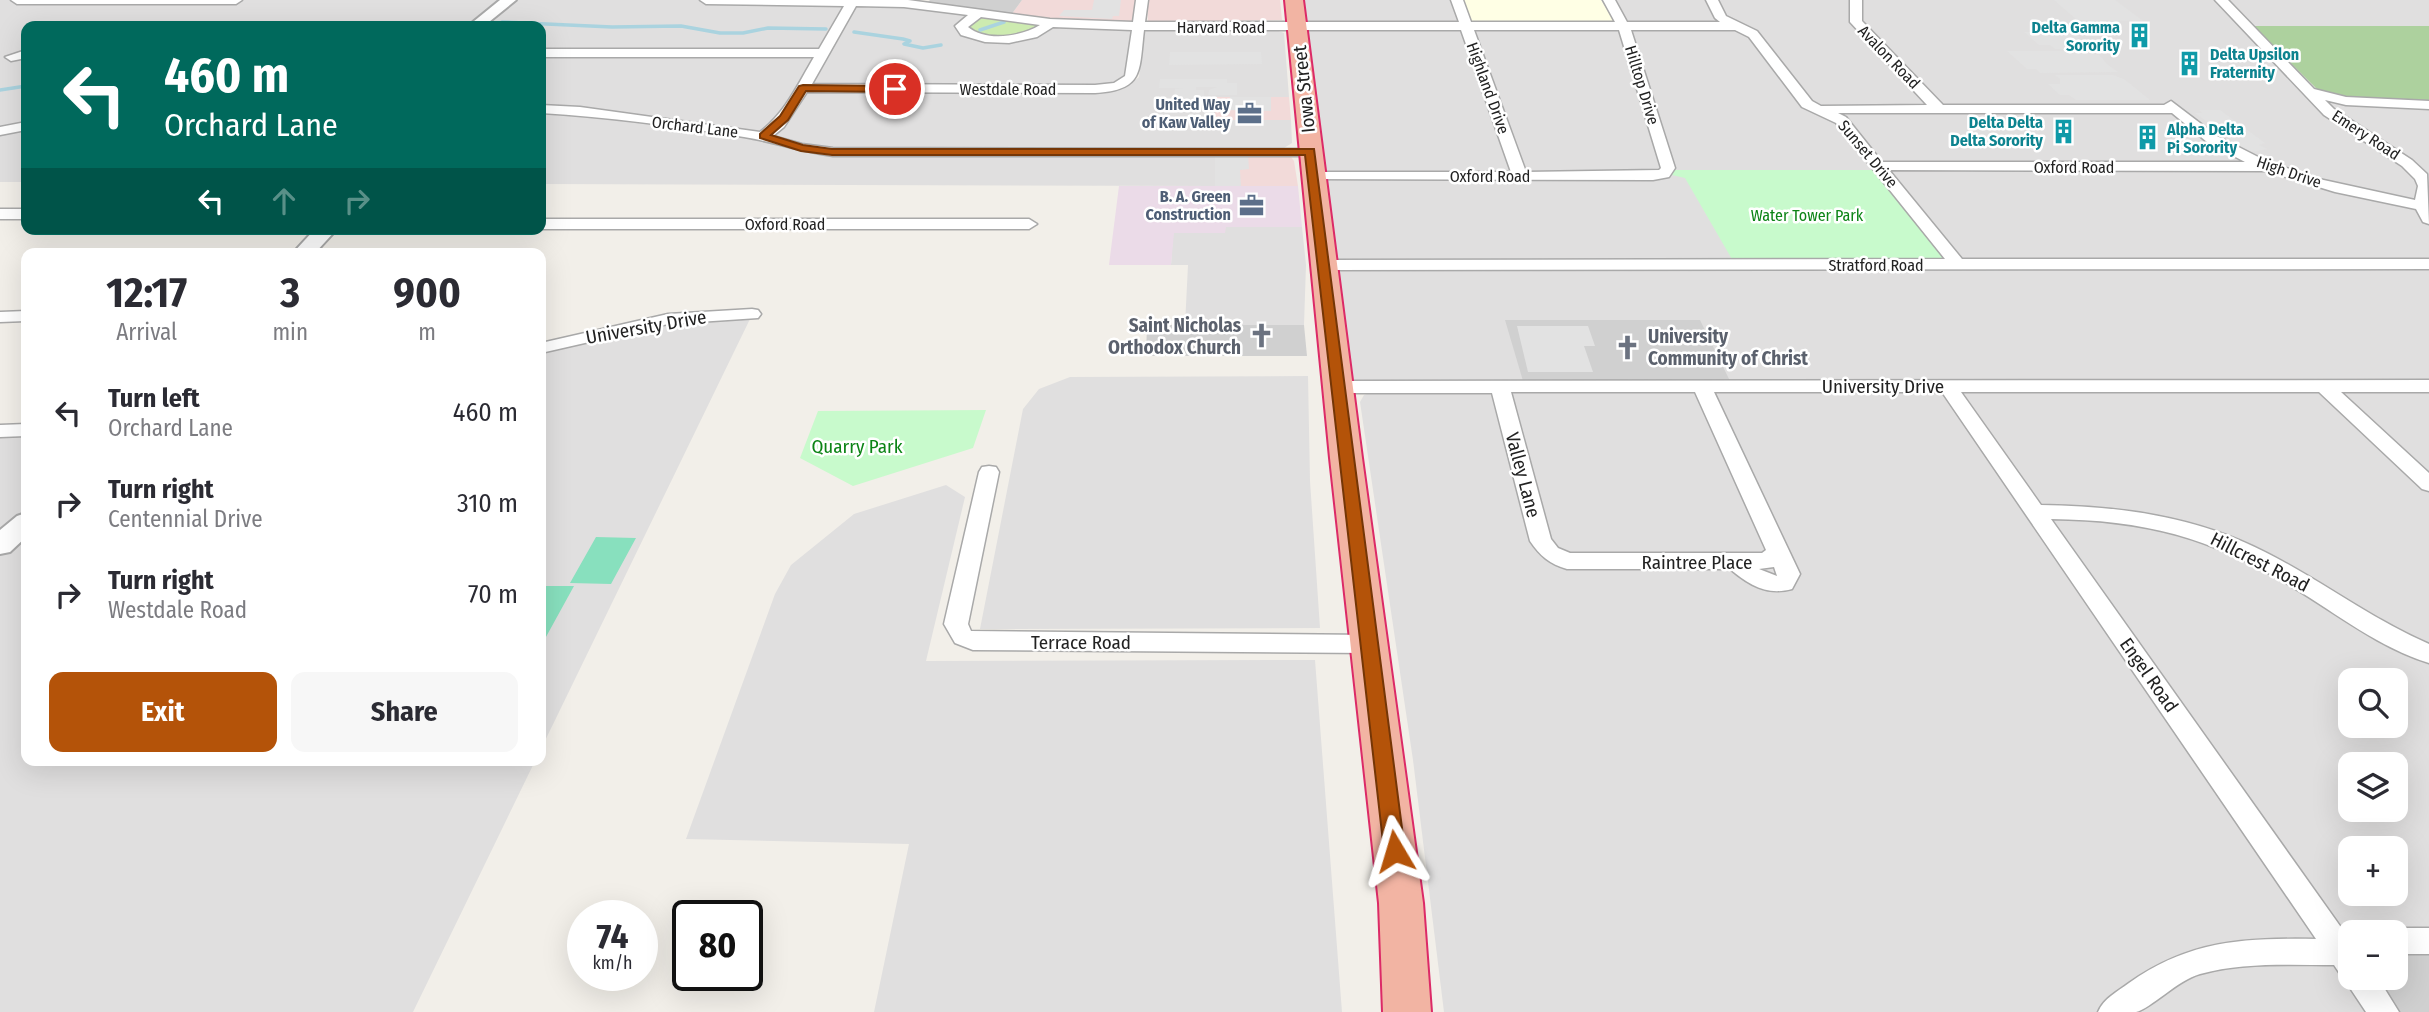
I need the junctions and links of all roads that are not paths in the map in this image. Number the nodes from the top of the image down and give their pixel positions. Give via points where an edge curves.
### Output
1 (17, 0) edge
2 (236, 0) edge
3 (509, 0) edge
4 (706, 0) edge
5 (1142, 0) edge
6 (1294, 0) edge
7 (1457, 0) edge
8 (1609, 0) edge
9 (1712, 0) edge
10 (1856, 0) edge
11 (2221, 0) edge
12 (852, 1) edge
13 (981, 12) junction
14 (482, 21) edge
15 (1050, 23) junction
16 (1297, 26) junction
17 (1623, 26) junction
18 (1737, 26) junction
19 (1139, 27) junction
20 (1466, 27) junction
21 (546, 53) edge
22 (824, 53) junction
23 (21, 55) edge
24 (11, 57) dead end
25 (803, 88) junction
26 (2309, 92) junction
27 (2366, 103) junction
28 (2429, 105) edge
29 (546, 109) edge
30 (1816, 109) junction
31 (1938, 109) junction
32 (2339, 119) junction
33 (21, 127) edge
34 (0, 131) edge
35 (764, 136) junction
36 (1311, 164) junction
37 (1878, 166) junction
38 (2271, 167) junction
39 (1666, 172) joint
40 (1520, 176) junction
41 (2426, 212) edge
42 (0, 214) edge
43 (21, 214) edge
44 (546, 224) edge
45 (1029, 224) dead end
46 (321, 235) edge
47 (308, 248) edge
48 (1957, 264) junction
49 (2429, 264) edge
50 (1324, 265) junction
51 (752, 314) dead end
52 (21, 316) edge
53 (0, 317) edge
54 (546, 347) edge
55 (1702, 386) junction
56 (1947, 386) junction
57 (2325, 386) junction
58 (2429, 386) edge
59 (1338, 387) junction
60 (1500, 387) junction
61 (21, 430) edge
62 (0, 431) edge
63 (989, 472) dead end
64 (2429, 484) edge
65 (2035, 512) junction
66 (21, 526) edge
67 (0, 545) edge
68 (1556, 557) joint
69 (1370, 644) junction
70 (2429, 654) edge
71 (2338, 941) edge
72 (2408, 941) edge
73 (2429, 941) edge
74 (2338, 950) edge
75 (2368, 990) edge
76 (1407, 1012) edge
77 (2113, 1012) edge
78 (2384, 1012) edge

1 - 2 street
3 - 14 street
4 - 12 street, Harvard Road
5 - 19 street, Westdale Road
6 - 16 highway, Iowa Street
7 - 20 street, Highland Drive
8 - 17 street, Hilltop Drive
9 - 18 street, Sunset Drive via 1721,18
10 - 31 street, Avalon Road via 1856,22
11 - 26 street, Emery Road
12 - 13 street, Harvard Road
12 - 22 street
13 - 15 street, Harvard Road
13 - 15 street via 961,26 965,33 986,38 1022,37
15 - 19 street, Harvard Road
16 - 19 street, Harvard Road
16 - 20 street, Harvard Road
16 - 36 highway, Iowa Street
17 - 18 street, Harvard Road
17 - 20 street, Harvard Road
17 - 39 street, Hilltop Drive
18 - 30 street, Sunset Drive via 1754,34 1804,100
19 - 25 street, Westdale Road via 1132,78 1113,88
20 - 40 street, Highland Drive
21 - 22 street
22 - 25 street
23 - 24 street
25 - 35 street via 784,118
26 - 27 street
26 - 32 street, Emery Road
27 - 28 street
27 - 32 street
29 - 35 street, Orchard Lane
30 - 31 street
30 - 37 street, Sunset Drive via 1841,120
31 - 38 street, High Drive via 2173,107 2210,138
32 - 41 street, Emery Road via 2416,169 2426,186
33 - 34 street
35 - 36 street, Orchard Lane via 832,152
36 - 40 street, Oxford Road
36 - 50 highway, Iowa Street
37 - 38 street, Oxford Road
37 - 48 street, Sunset Drive
38 - 41 street, High Drive
39 - 40 street, Oxford Road via 1653,176
42 - 43 street
44 - 45 street, Oxford Road
46 - 47 street
48 - 49 street, Stratford Road
48 - 50 street, Stratford Road
50 - 59 highway, Iowa Street
51 - 54 street, University Drive via 668,319
52 - 53 street
55 - 56 street, University Drive
55 - 60 street, University Drive
55 - 68 street, Raintree Place via 1789,575 1784,583 1758,580 1738,563 1567,561
56 - 57 street, University Drive
56 - 65 street, Engel Road
57 - 58 street, University Drive
57 - 64 street
59 - 60 street, University Drive
59 - 69 highway, Iowa Street
60 - 68 street, Valley Lane via 1541,541
61 - 62 street
63 - 69 street, Terrace Road via 956,624 963,637 973,641
65 - 70 street, Hillcrest Road via 2126,515 2200,532 2255,555 2385,633
65 - 71 street, Engel Road
66 - 67 street
69 - 76 highway, Iowa Street via 1401,903
72 - 73 street
74 - 77 street via 2198,961
75 - 78 street

